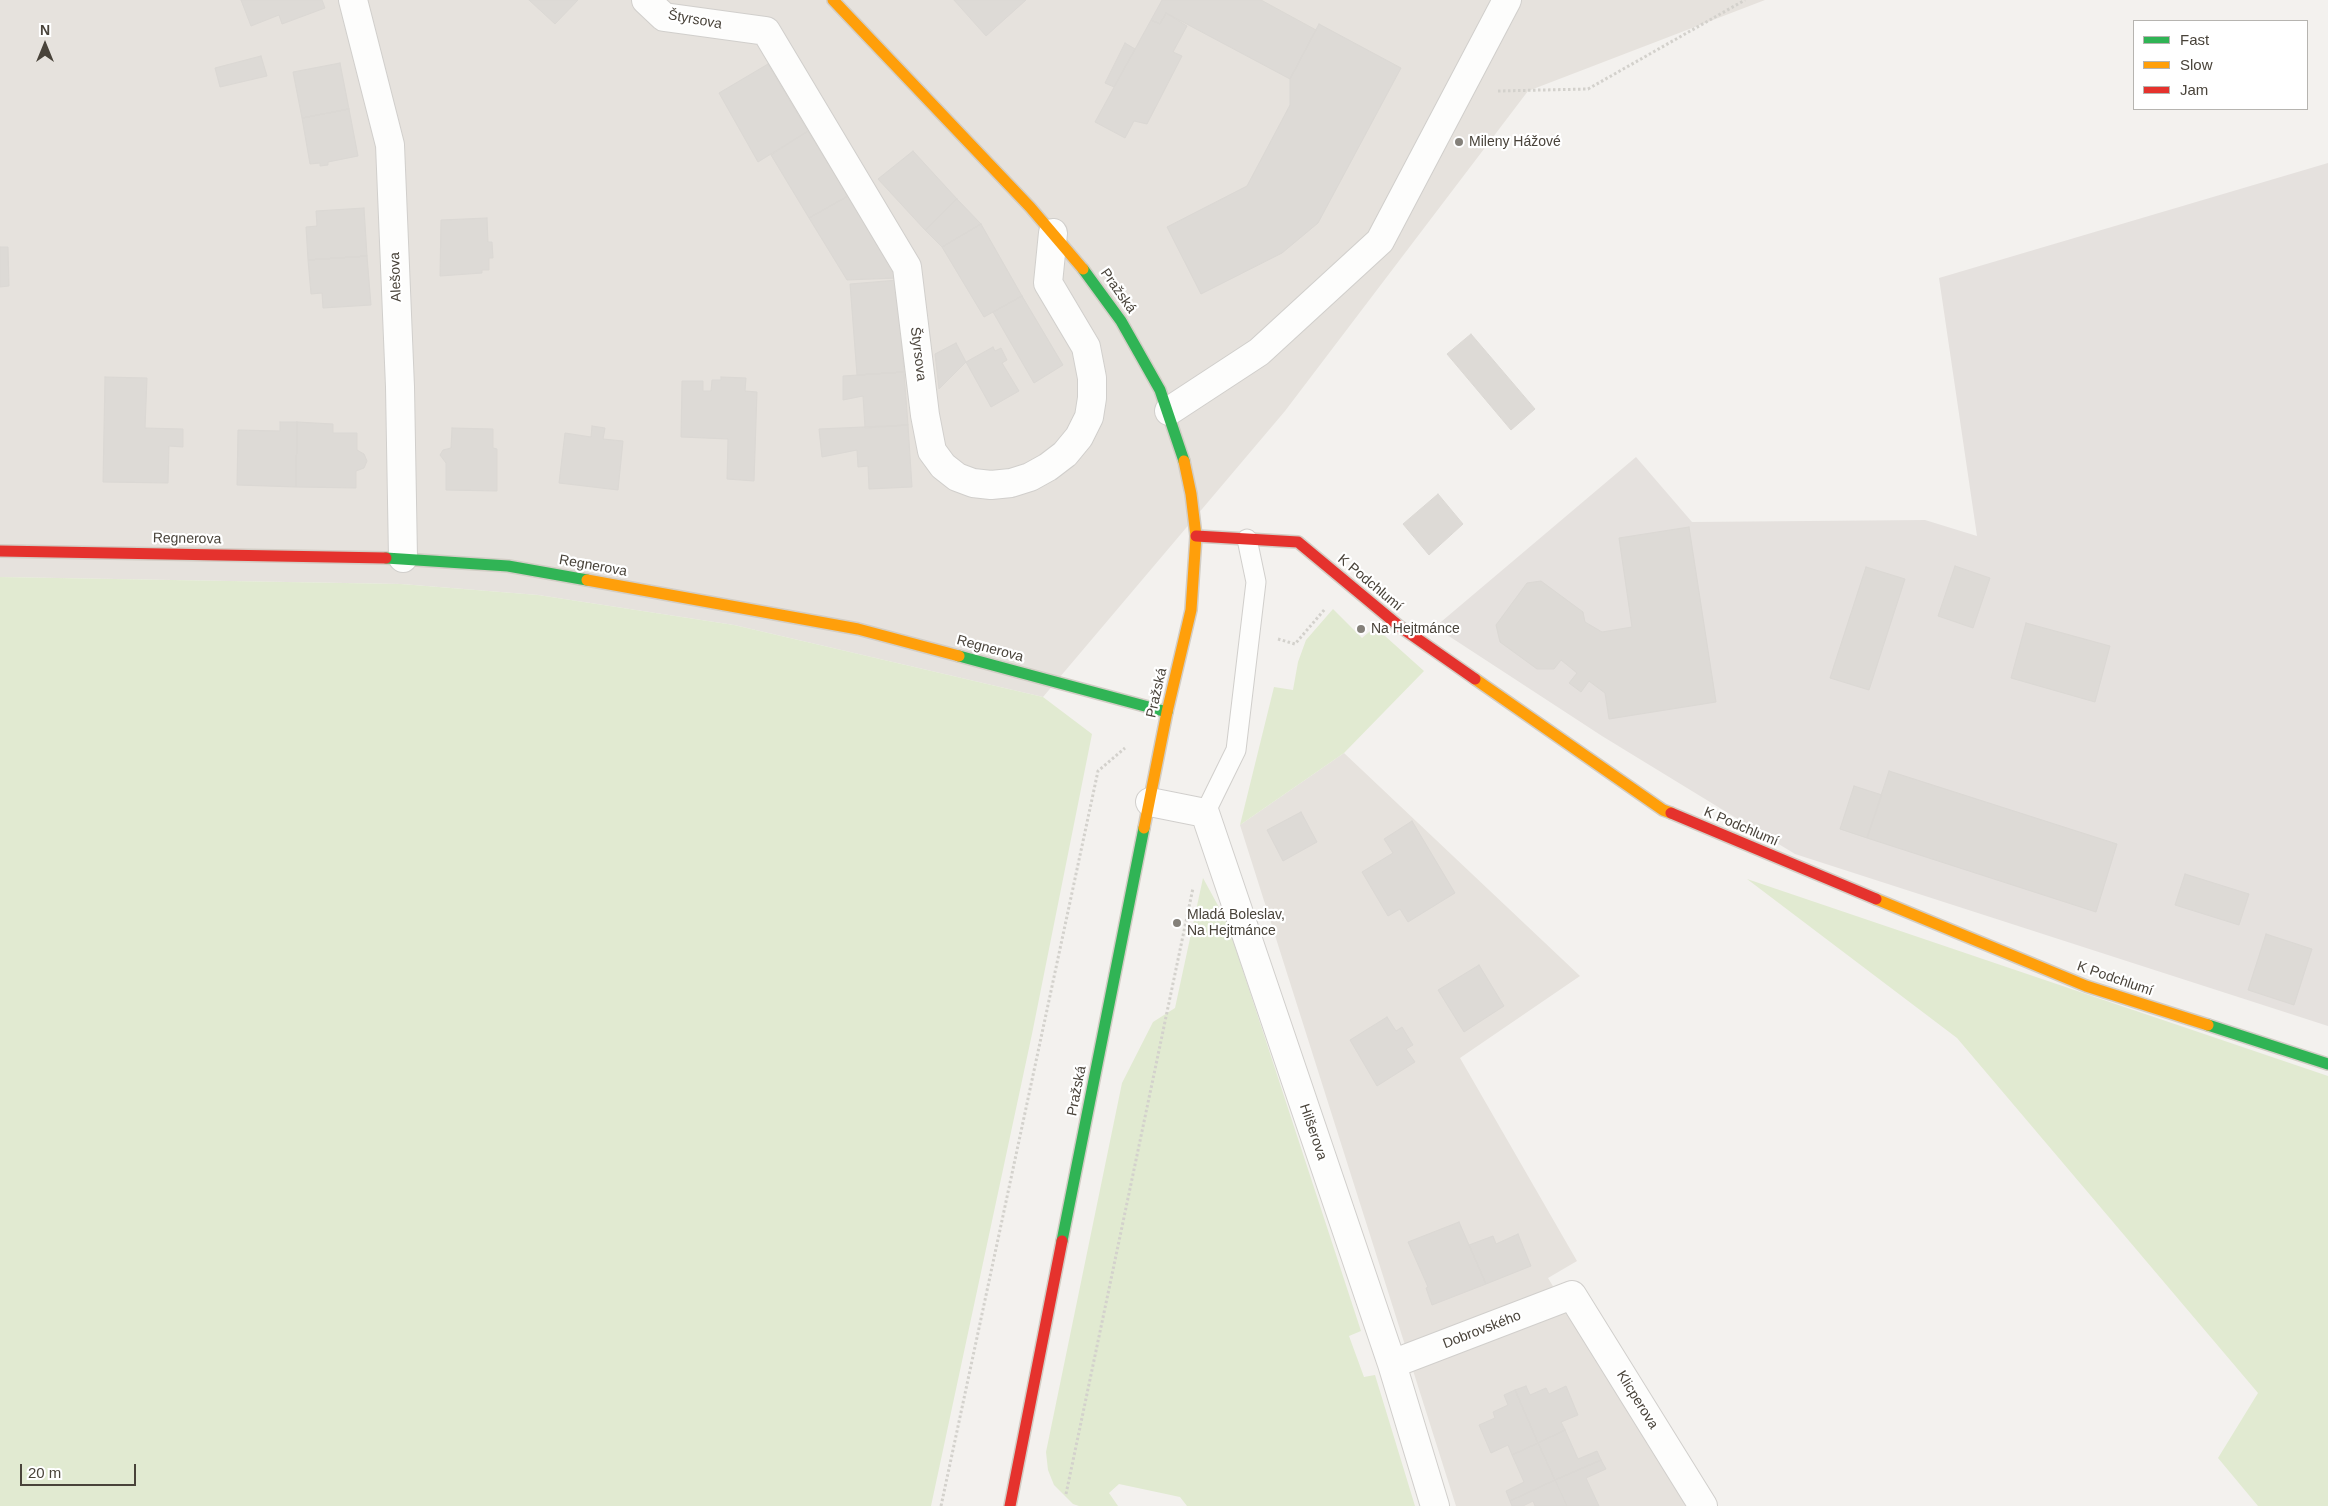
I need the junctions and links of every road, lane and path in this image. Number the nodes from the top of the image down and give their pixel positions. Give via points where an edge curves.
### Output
1 (353, 0) edge
2 (646, 0) edge
3 (833, 0) edge
4 (1507, 0) edge
5 (1745, 0) edge
6 (1460, 92) junction
7 (1053, 233) junction
8 (1169, 411) junction
9 (1196, 536) junction
10 (1247, 539) junction
11 (0, 551) edge
12 (403, 558) junction
13 (1326, 608) dead end
14 (1275, 638) dead end
15 (1167, 712) junction
16 (1126, 747) dead end
17 (1150, 802) junction
18 (1205, 813) junction
19 (1193, 886) dead end
20 (2328, 1064) edge
21 (1572, 1295) joint
22 (1392, 1364) junction
23 (1066, 1494) dead end
24 (940, 1506) edge
25 (1010, 1506) edge
26 (1434, 1506) edge
27 (1703, 1506) edge

1 - 12 street, Alešova via 390,145
2 - 7 street, Štyrsova via 664,17 766,32 907,268 932,451 957,477 991,485 1030,477 1070,448 1089,417 1092,378 1086,347 1048,283
3 - 7 street, Pražská
4 - 6 street
5 - 6 path via 1588,89
6 - 8 street via 1380,241 1259,352
7 - 8 street, Pražská via 1121,321 1142,355
8 - 9 street, Pražská via 1190,485
9 - 10 street, K Podchlumí
9 - 15 street, Pražská via 1191,610
10 - 18 lane via 1256,582 1236,750
10 - 20 street, K Podchlumí via 1298,542 1399,626 1662,810 2086,986
11 - 12 street, Regnerova
12 - 15 street, Regnerova via 508,566 858,629
13 - 14 path via 1295,644
15 - 17 street, Pražská
16 - 24 path via 1098,771
17 - 18 street
17 - 25 street, Pražská
18 - 22 street, Hilšerova
19 - 23 path
21 - 22 street, Dobrovského
21 - 27 street, Klicperova
22 - 26 street, Hilšerova

